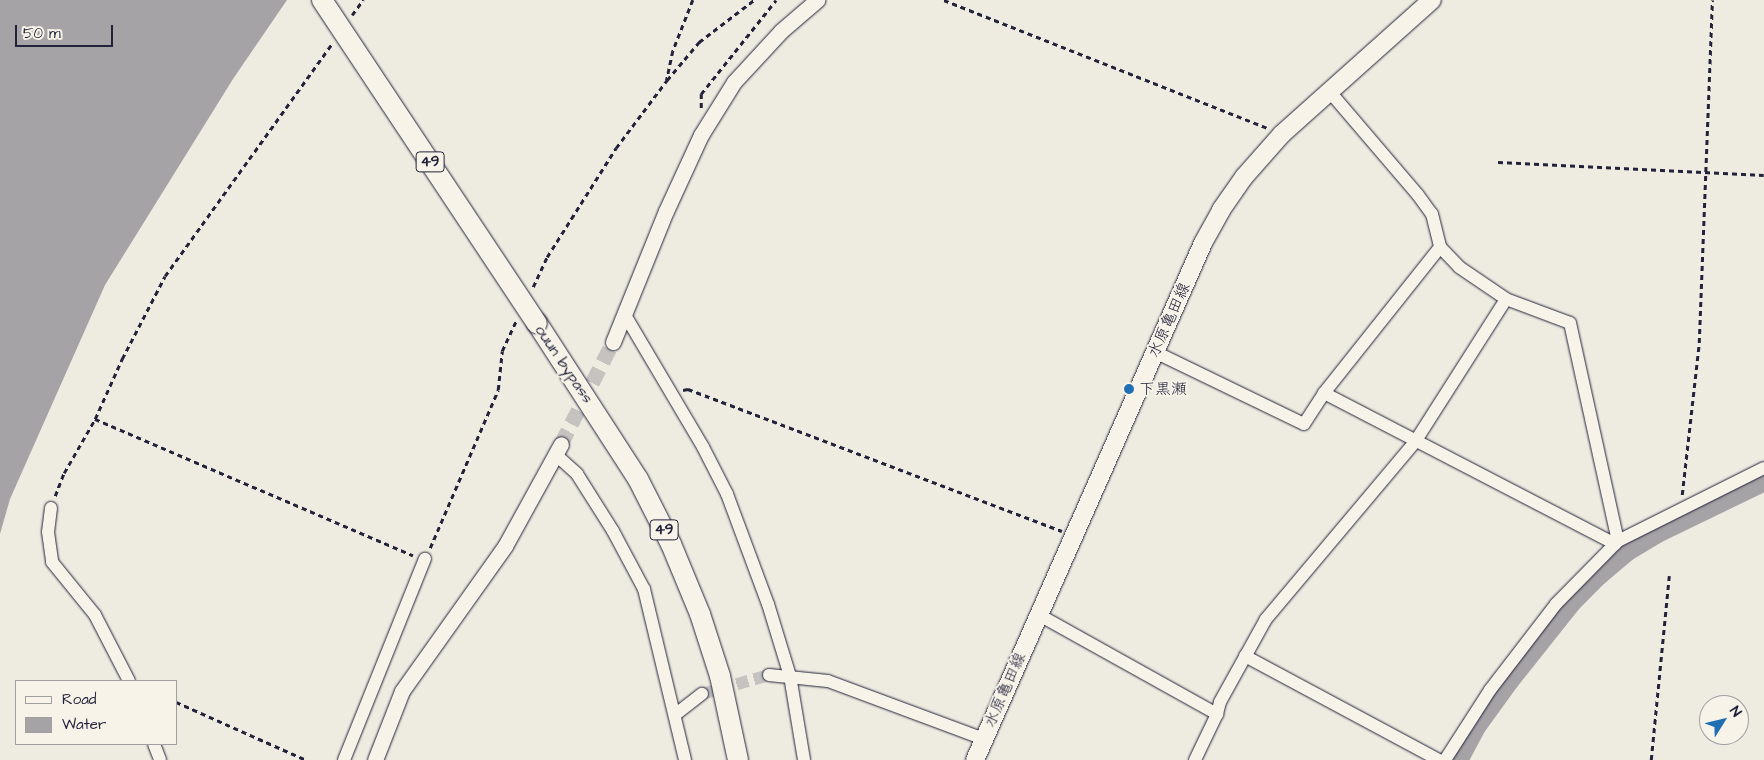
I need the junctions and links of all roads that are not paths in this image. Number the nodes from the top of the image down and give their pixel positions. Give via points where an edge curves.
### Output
1 (322, 0) edge
2 (817, 0) edge
3 (1432, 0) edge
4 (1330, 92) junction
5 (1440, 247) junction
6 (1506, 299) junction
7 (625, 315) junction
8 (613, 342) tunnel mouth
9 (1155, 352) junction
10 (1324, 393) junction
11 (1415, 442) junction
12 (558, 449) joint
13 (1764, 468) edge
14 (51, 508) road end
15 (1616, 543) junction
16 (425, 560) road end
17 (1039, 615) junction
18 (1246, 656) junction
19 (769, 675) tunnel mouth
20 (790, 676) junction
21 (128, 680) edge
22 (702, 694) tunnel mouth
23 (676, 714) junction
24 (1217, 714) junction
25 (984, 739) junction
26 (154, 745) edge
27 (160, 760) edge
28 (344, 760) edge
29 (375, 760) edge
30 (685, 760) edge
31 (738, 760) edge
32 (804, 760) edge
33 (976, 760) edge
34 (1195, 760) edge
35 (1439, 760) edge
36 (1445, 760) edge

1 - 31 highway, ouun bypass / 49, bridge via 528,320 638,478 671,544 700,614 720,676
2 - 7 street via 781,31 734,82 701,135 666,211
3 - 4 main road, 水原亀田線
4 - 5 street via 1432,214
4 - 9 main road, 水原亀田線 via 1282,134 1244,177 1221,210
5 - 6 street via 1459,267
5 - 10 street
6 - 11 street
6 - 15 street via 1570,323
7 - 8 street
7 - 20 street via 672,392 726,494 768,604
9 - 10 street via 1304,424
9 - 17 main road, 水原亀田線
10 - 11 street
11 - 15 street
11 - 18 street via 1266,619
12 - 23 street via 613,531 644,589
12 - 29 street via 505,546 402,691
13 - 15 street
14 - 21 street via 48,532 52,562 95,615
15 - 36 street via 1556,604 1490,690
16 - 28 street
17 - 24 street
17 - 25 main road, 水原亀田線
18 - 24 street via 1220,702
18 - 35 street
19 - 20 street
20 - 25 street via 828,681
20 - 32 street
22 - 23 street
23 - 30 street
24 - 34 street
25 - 33 main road, 水原亀田線
26 - 27 street

